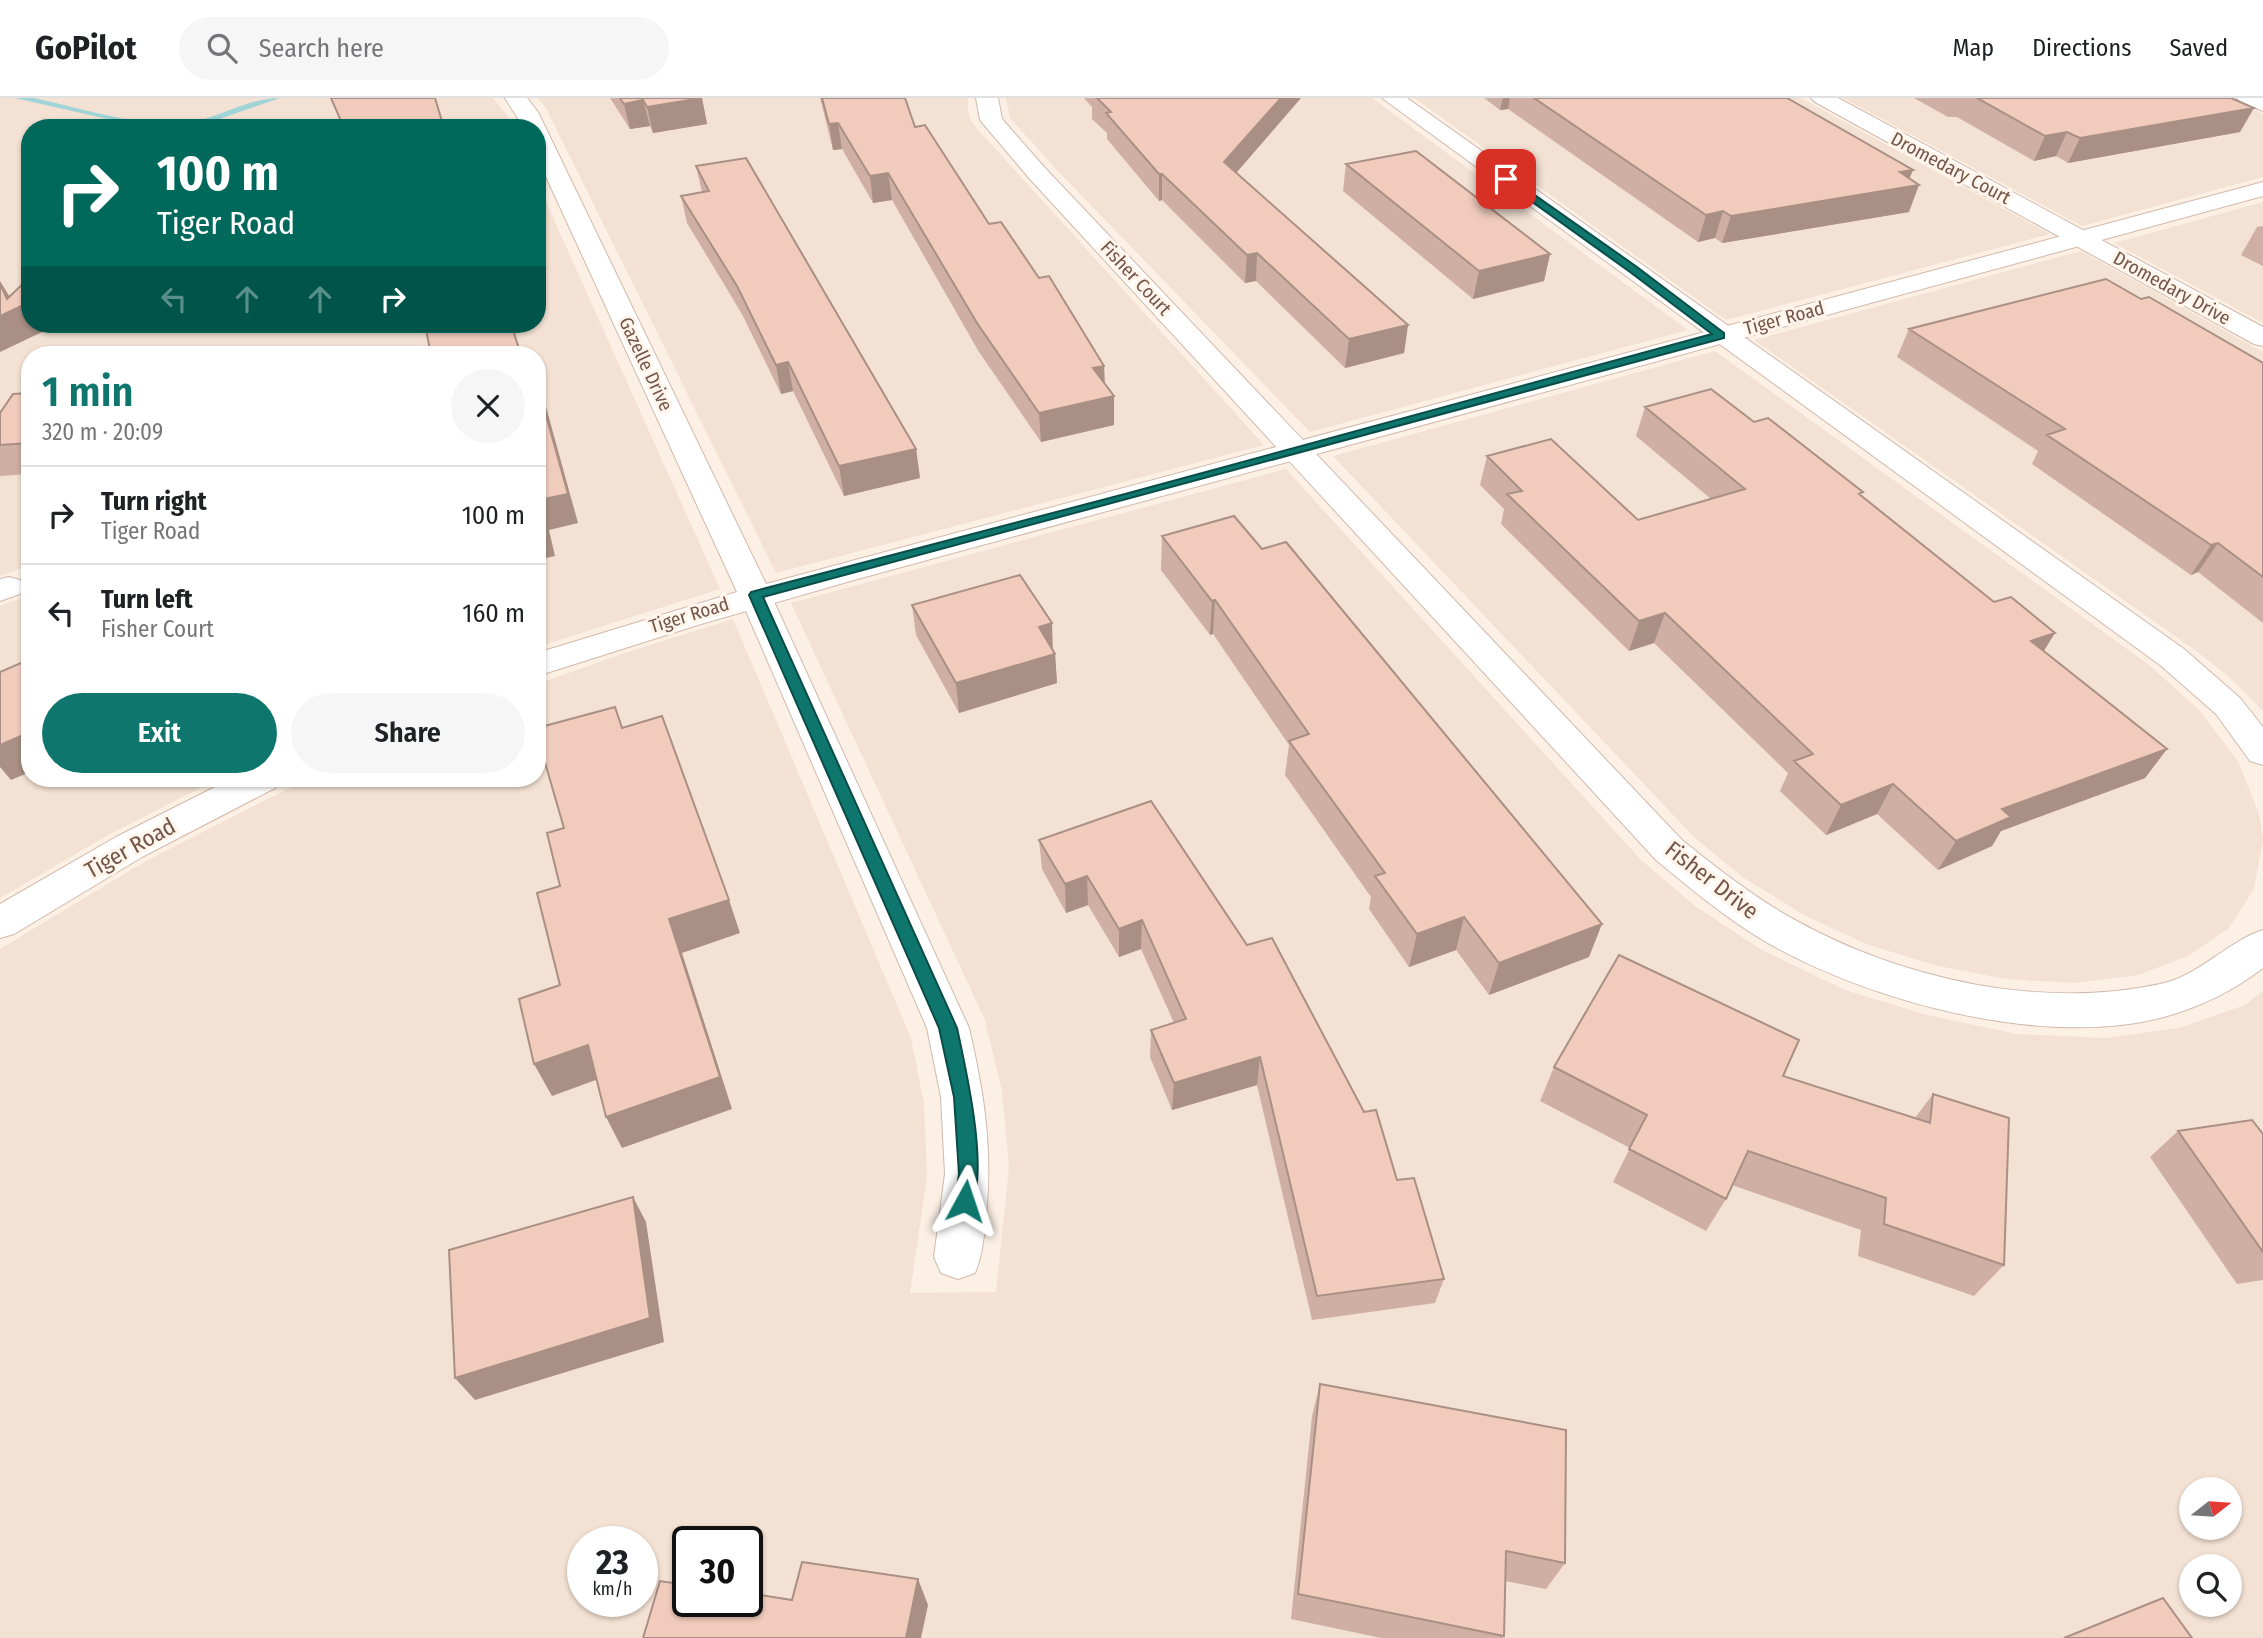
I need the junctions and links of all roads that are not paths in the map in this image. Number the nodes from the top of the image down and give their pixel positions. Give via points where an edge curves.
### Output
1 (516, 98) edge
2 (987, 98) edge
3 (1393, 98) edge
4 (1822, 98) edge
5 (2248, 98) edge
6 (2263, 105) edge
7 (530, 119) edge
8 (546, 152) edge
9 (2263, 189) edge
10 (2081, 238) junction
11 (1720, 335) junction
12 (2263, 338) edge
13 (1298, 450) junction
14 (755, 595) junction
15 (546, 662) edge
16 (2263, 752) edge
17 (246, 787) edge
18 (0, 923) edge
19 (2263, 946) edge
20 (958, 1257) dead end

1 - 7 street
2 - 13 street, Fisher Court via 991,120 1037,173
3 - 11 street
4 - 10 street, Dromedary Court
5 - 6 street
8 - 14 street, Gazelle Drive
9 - 10 street, Tiger Road
10 - 11 street, Tiger Road
10 - 12 street, Dromedary Drive
11 - 13 street, Tiger Road
11 - 16 street via 2172,657 2228,706
13 - 14 street, Tiger Road
13 - 19 street, Fisher Drive via 1669,850 1721,893 1783,932 1854,966 1929,990 2010,1006 2088,1010 2160,1001 2219,979
14 - 15 street, Tiger Road
14 - 20 street, Gazelle Drive via 948,1028 963,1097 968,1174
17 - 18 street, Tiger Road via 129,847

